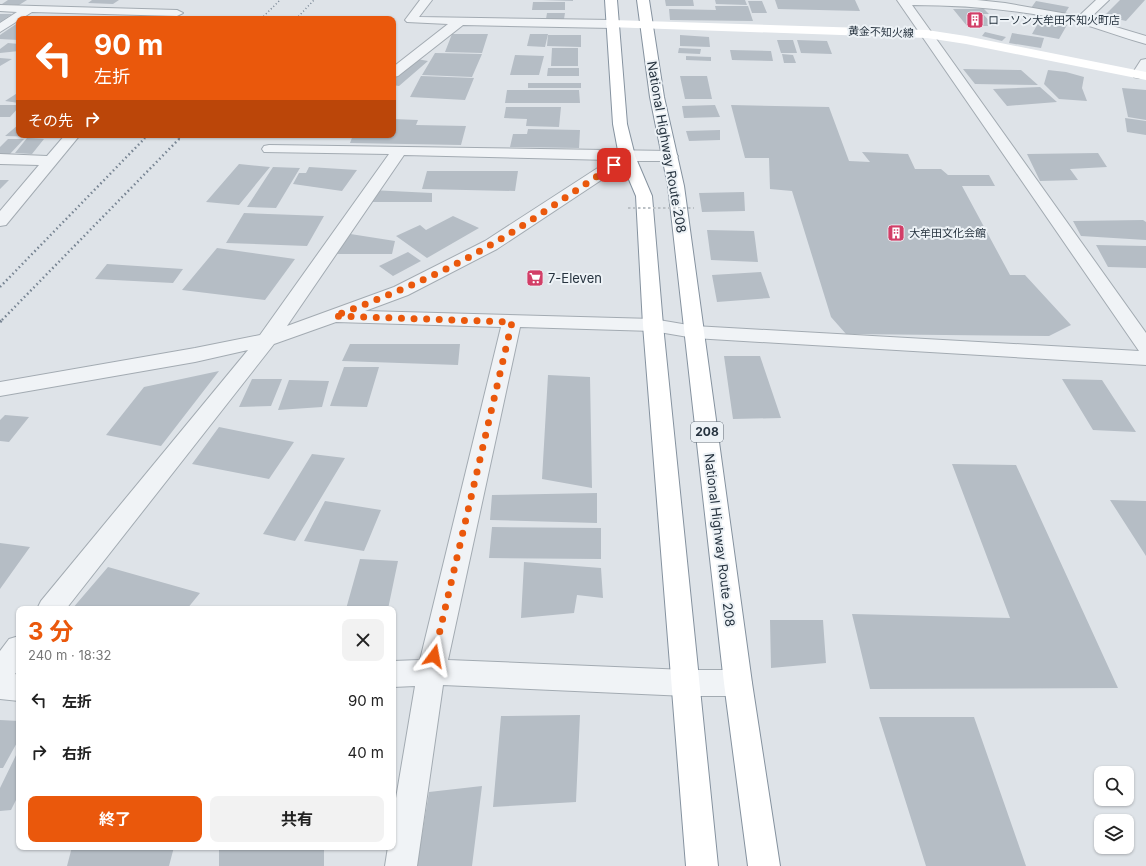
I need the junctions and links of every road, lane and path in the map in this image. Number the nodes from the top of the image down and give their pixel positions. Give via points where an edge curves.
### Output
1 (42, 0) edge
2 (426, 0) edge
3 (612, 0) edge
4 (643, 0) edge
5 (1104, 0) edge
6 (904, 1) edge
7 (1003, 3) edge
8 (0, 8) edge
9 (29, 9) junction
10 (178, 12) edge
11 (18, 16) edge
12 (16, 18) edge
13 (1081, 20) junction
14 (460, 21) junction
15 (612, 24) junction
16 (646, 25) junction
17 (0, 28) edge
18 (927, 34) junction
19 (1146, 40) edge
20 (396, 71) edge
21 (1144, 71) edge
22 (71, 138) edge
23 (309, 138) edge
24 (269, 149) dead end
25 (294, 150) junction
26 (400, 150) junction
27 (627, 156) junction
28 (670, 156) junction
29 (0, 159) edge
30 (52, 161) junction
31 (628, 208) dead end
32 (694, 208) dead end
33 (0, 221) edge
34 (334, 316) junction
35 (512, 322) junction
36 (653, 325) junction
37 (694, 332) junction
38 (267, 340) junction
39 (1146, 347) edge
40 (1146, 358) edge
41 (0, 389) edge
42 (52, 606) edge
43 (16, 652) edge
44 (0, 672) edge
45 (431, 672) junction
46 (396, 674) edge
47 (686, 683) junction
48 (738, 683) junction
49 (0, 686) edge
50 (16, 688) edge
51 (400, 866) edge
52 (702, 866) edge
53 (764, 866) edge

1 - 9 street
2 - 14 street via 411,20
3 - 15 main road
4 - 16 main road, National Highway Route 208 / 208
5 - 13 street
6 - 7 street
6 - 18 street
7 - 13 street
8 - 9 street
9 - 10 street
9 - 11 street
12 - 17 street
13 - 19 street
14 - 15 street
14 - 20 street
15 - 16 main road, 黄金不知火線
15 - 27 main road via 620,124
16 - 18 main road, 黄金不知火線
16 - 28 main road, National Highway Route 208 / 208
18 - 21 main road, 黄金不知火線
18 - 39 street
22 - 30 street
23 - 25 street
24 - 25 street
25 - 26 street
26 - 27 street
26 - 38 street
27 - 28 street
27 - 34 street via 478,252 401,291
27 - 36 main road via 644,196
28 - 37 main road, National Highway Route 208 / 208
29 - 30 street
30 - 33 street
31 - 32 path, bridge
34 - 35 street
34 - 38 street
35 - 36 street
35 - 45 street
36 - 37 street
36 - 47 main road
37 - 40 street
37 - 48 main road, National Highway Route 208 / 208
38 - 41 street
38 - 42 street
43 - 44 street
45 - 46 street
45 - 47 street
45 - 51 street
47 - 48 street
47 - 52 main road
48 - 53 main road, National Highway Route 208 / 208
49 - 50 street

